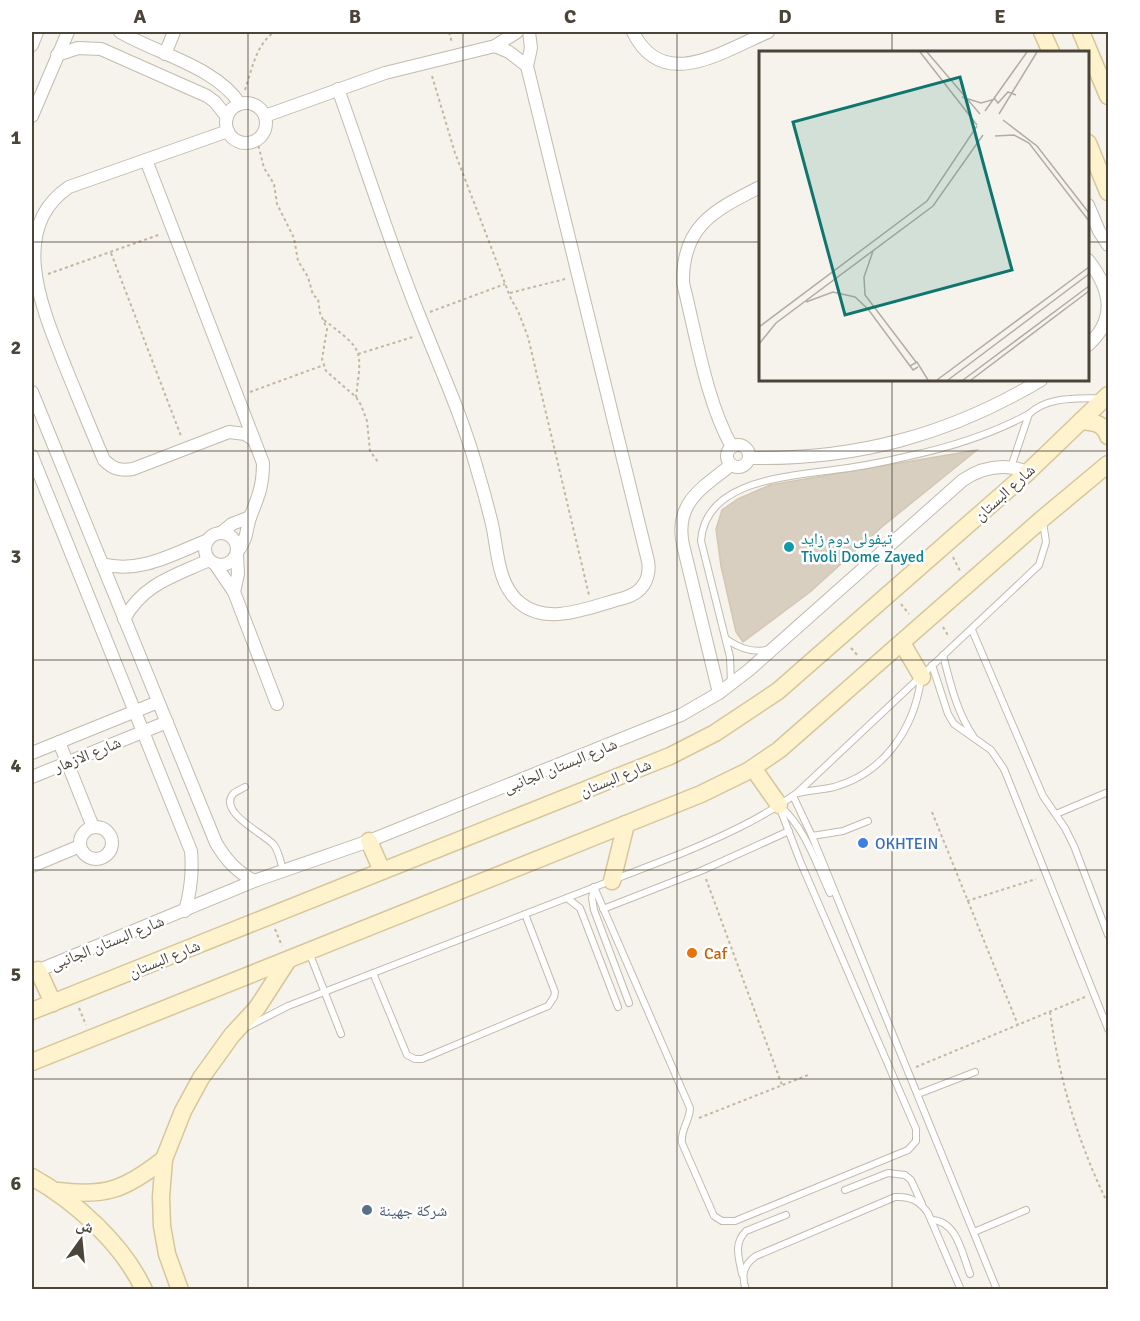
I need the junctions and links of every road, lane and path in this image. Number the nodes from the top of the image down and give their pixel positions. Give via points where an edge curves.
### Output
1 (37, 32) edge
2 (68, 32) edge
3 (120, 32) edge
4 (174, 32) edge
5 (274, 32) edge
6 (517, 32) edge
7 (529, 32) edge
8 (633, 32) edge
9 (768, 32) edge
10 (1042, 32) edge
11 (1082, 32) edge
12 (142, 44) junction
13 (32, 45) edge
14 (495, 46) junction
15 (1051, 51) edge
16 (165, 54) junction
17 (57, 55) junction
18 (429, 61) junction
19 (134, 63) junction
20 (527, 66) junction
21 (338, 89) junction
22 (1108, 96) edge
23 (240, 104) junction
24 (32, 116) edge
25 (265, 116) junction
26 (227, 117) junction
27 (228, 131) junction
28 (257, 140) junction
29 (1089, 145) edge
30 (146, 160) junction
31 (759, 188) edge
32 (1108, 192) edge
33 (1089, 207) edge
34 (172, 230) junction
35 (1108, 245) edge
36 (111, 253) junction
37 (1089, 261) edge
38 (580, 275) junction
39 (36, 278) junction
40 (505, 284) junction
41 (509, 293) junction
42 (419, 316) junction
43 (324, 320) junction
44 (427, 333) junction
45 (1089, 344) edge
46 (358, 354) junction
47 (324, 365) junction
48 (1039, 381) edge
49 (32, 392) edge
50 (1107, 396) edge
51 (356, 397) junction
52 (239, 402) junction
53 (1029, 414) junction
54 (1081, 421) junction
55 (229, 432) junction
56 (1108, 436) edge
57 (254, 440) junction
58 (732, 447) junction
59 (185, 448) junction
60 (1108, 450) edge
61 (32, 456) edge
62 (749, 458) junction
63 (378, 462) dead end
64 (731, 465) junction
65 (1106, 466) edge
66 (1011, 467) junction
67 (1028, 472) junction
68 (250, 517) junction
69 (1042, 519) junction
70 (221, 533) junction
71 (208, 540) junction
72 (945, 544) junction
73 (237, 553) junction
74 (212, 562) junction
75 (102, 564) junction
76 (968, 585) junction
77 (892, 591) junction
78 (234, 592) junction
79 (592, 606) junction
80 (935, 614) junction
81 (124, 619) junction
82 (919, 628) junction
83 (972, 630) junction
84 (841, 636) junction
85 (725, 639) junction
86 (902, 643) junction
87 (953, 645) junction
88 (775, 647) junction
89 (943, 655) junction
90 (871, 671) junction
91 (927, 671) junction
92 (731, 685) junction
93 (719, 693) junction
94 (158, 702) junction
95 (277, 704) dead end
96 (135, 712) junction
97 (167, 722) junction
98 (143, 732) junction
99 (973, 737) junction
100 (60, 742) junction
101 (32, 753) edge
102 (67, 762) junction
103 (753, 768) junction
104 (32, 777) edge
105 (245, 787) dead end
106 (1108, 792) edge
107 (790, 798) junction
108 (932, 812) dead end
109 (1056, 814) junction
110 (868, 821) dead end
111 (626, 824) junction
112 (93, 827) junction
113 (789, 831) junction
114 (812, 836) junction
115 (369, 841) junction
116 (80, 846) junction
117 (32, 867) edge
118 (283, 871) junction
119 (382, 871) junction
120 (1048, 876) junction
121 (254, 881) junction
122 (612, 881) junction
123 (594, 887) junction
124 (830, 893) dead end
125 (567, 898) junction
126 (714, 901) dead end
127 (967, 901) junction
128 (603, 909) junction
129 (185, 910) junction
130 (525, 914) junction
131 (270, 916) junction
132 (1108, 934) edge
133 (309, 951) junction
134 (288, 960) junction
135 (35, 972) edge
136 (373, 973) junction
137 (325, 992) junction
138 (1093, 994) junction
139 (73, 995) junction
140 (53, 1003) junction
141 (628, 1003) dead end
142 (618, 1007) dead end
143 (32, 1011) edge
144 (1050, 1012) junction
145 (1018, 1025) junction
146 (1108, 1029) edge
147 (341, 1034) dead end
148 (232, 1035) junction
149 (92, 1038) junction
150 (32, 1062) edge
151 (908, 1071) junction
152 (975, 1072) dead end
153 (808, 1075) dead end
154 (782, 1085) junction
155 (918, 1094) junction
156 (688, 1122) junction
157 (164, 1159) junction
158 (32, 1177) edge
159 (844, 1190) dead end
160 (58, 1191) junction
161 (1108, 1204) edge
162 (923, 1205) junction
163 (1026, 1210) dead end
164 (786, 1215) dead end
165 (931, 1220) junction
166 (974, 1232) junction
167 (970, 1274) dead end
168 (742, 1276) junction
169 (144, 1290) edge
170 (180, 1290) edge
171 (746, 1290) edge
172 (961, 1290) edge
173 (997, 1290) edge

1 - 13 street
2 - 17 street
3 - 12 street
4 - 16 street
5 - 23 path via 257,52
6 - 14 street
7 - 20 street
8 - 9 street via 649,54 678,66 695,63
10 - 15 street
11 - 22 street
12 - 16 street
12 - 19 street
14 - 18 street
14 - 20 street
16 - 23 street via 220,81
17 - 19 street via 90,47
17 - 24 street
18 - 21 street
18 - 40 path via 455,153
19 - 26 street via 207,96
20 - 38 street
21 - 25 street
21 - 42 street
23 - 25 street via 255,105
23 - 26 street
25 - 28 street via 266,126
26 - 27 street
27 - 28 street via 238,141
27 - 30 street
28 - 43 path via 264,168 274,184 277,204 294,238 298,261
29 - 32 street
30 - 34 street
30 - 39 street via 69,187 50,202 35,242
31 - 58 street via 703,222 689,244 683,269 683,283 713,402
33 - 35 street
34 - 36 path
34 - 52 street
36 - 39 path
36 - 59 path
37 - 45 street via 1099,273 1107,311 1098,336
38 - 41 path
38 - 79 street via 650,568 646,583 635,594
39 - 59 street via 44,313 104,460 125,470
40 - 41 path
40 - 42 path
41 - 79 path via 528,337
42 - 44 street
43 - 46 path via 354,343
43 - 47 path
44 - 46 path
44 - 79 street via 479,475 505,585 521,604 543,614 555,616
46 - 51 path via 361,360
47 - 51 path
47 - 52 path
48 - 62 street via 969,418 898,442 833,455
49 - 75 street
50 - 53 lane via 1055,401
50 - 54 street, شارع البستان
51 - 63 path via 367,421 370,451
52 - 55 street
52 - 57 street
53 - 66 lane
53 - 85 lane via 940,449 769,479 722,500 706,517 701,541
54 - 56 street via 1100,425
54 - 67 street, شارع البستان
55 - 57 street
55 - 59 street
57 - 68 street via 263,474 260,496
58 - 62 street via 743,446
58 - 64 street via 727,455
60 - 65 street
61 - 96 street
62 - 64 street via 743,466
64 - 93 street via 694,495 681,524
65 - 69 street
66 - 67 street, شارع البستان الجانبى
66 - 88 street, شارع البستان الجانبى via 981,470 963,480
67 - 72 street, شارع البستان
68 - 70 street
68 - 73 street via 246,539
69 - 76 street
69 - 83 lane via 1046,542 1039,565
70 - 71 street
70 - 73 street via 236,541
71 - 74 street via 205,550
71 - 75 street via 146,565
72 - 76 path
72 - 77 street, شارع البستان
73 - 74 street via 228,564
73 - 78 street
74 - 78 street
74 - 81 street via 154,585 134,603
75 - 81 street
76 - 80 street
77 - 82 path
77 - 84 street, شارع البستان
78 - 95 street
80 - 82 street
80 - 87 path
81 - 94 street
82 - 86 street
83 - 87 lane
83 - 109 lane via 1043,796
84 - 90 path
84 - 119 street, شارع البستان via 778,691 715,734 670,756
85 - 88 lane via 754,651
85 - 92 lane
86 - 90 street
86 - 91 street
87 - 89 lane
88 - 92 street, شارع البستان الجانبى
89 - 91 lane
89 - 99 lane via 956,700
90 - 103 street via 787,744
91 - 99 lane via 948,714 961,731
91 - 107 lane
91 - 107 lane via 908,728 876,766 832,788
92 - 93 street, شارع البستان الجانبى
93 - 115 street, شارع البستان الجانبى via 661,724
94 - 96 street, شارع الازهار
94 - 97 street
96 - 98 street
96 - 100 street, شارع الازهار
97 - 98 street, شارع الازهار
97 - 121 street via 216,843 238,872
98 - 102 street, شارع الازهار
98 - 129 street via 191,851 191,891
99 - 120 lane via 998,759
100 - 101 street, شارع الازهار
100 - 102 street
102 - 104 street, شارع الازهار
102 - 112 street
103 - 107 street
103 - 111 street via 716,788
105 - 118 lane via 232,797 233,811 274,845
106 - 109 lane
107 - 113 lane
107 - 114 lane
107 - 122 lane via 725,835
107 - 124 lane via 795,822
108 - 127 path
109 - 132 lane via 1074,846
110 - 114 lane via 849,830
111 - 122 street
111 - 133 street
112 - 116 street via 80,838
112 - 116 street via 108,832 111,848 106,855 91,858
113 - 128 lane
113 - 156 lane via 916,1129 916,1141 908,1150 726,1222 711,1213 682,1143 681,1134
114 - 151 lane
115 - 118 street, شارع البستان الجانبى
115 - 119 street
116 - 117 street
118 - 121 street, شارع البستان الجانبى
119 - 131 street, شارع البستان
120 - 127 path
120 - 138 lane
121 - 129 street, شارع البستان الجانبى
122 - 123 lane
123 - 125 lane
123 - 128 lane
123 - 141 lane via 594,910
125 - 130 lane
125 - 142 lane via 580,908
126 - 154 path
127 - 145 path
128 - 156 lane via 690,1108
129 - 135 street, شارع البستان الجانبى
130 - 136 lane
130 - 136 lane via 555,992 552,1002 422,1059 406,1055
131 - 134 path
131 - 139 street, شارع البستان
133 - 134 street
133 - 137 lane
134 - 148 street via 257,1008
134 - 149 street
135 - 140 street
136 - 137 lane
137 - 147 lane
137 - 148 lane
138 - 144 path
138 - 146 lane
139 - 140 street, شارع البستان
139 - 149 path
140 - 143 street, شارع البستان
144 - 145 path
144 - 161 path via 1061,1079 1085,1152
145 - 151 path
148 - 157 street via 201,1078
149 - 150 street
151 - 155 lane
152 - 155 lane
153 - 154 path
154 - 156 path
155 - 166 lane
157 - 160 street via 120,1188 84,1195
157 - 170 street via 162,1226
158 - 160 street
159 - 162 lane via 895,1173 911,1180
160 - 169 street via 121,1253
162 - 165 lane
162 - 168 lane via 915,1199 895,1197 756,1256
163 - 166 lane
164 - 168 lane via 741,1236 737,1251
165 - 167 lane via 939,1220 952,1229
165 - 172 lane
166 - 173 lane
168 - 171 lane

